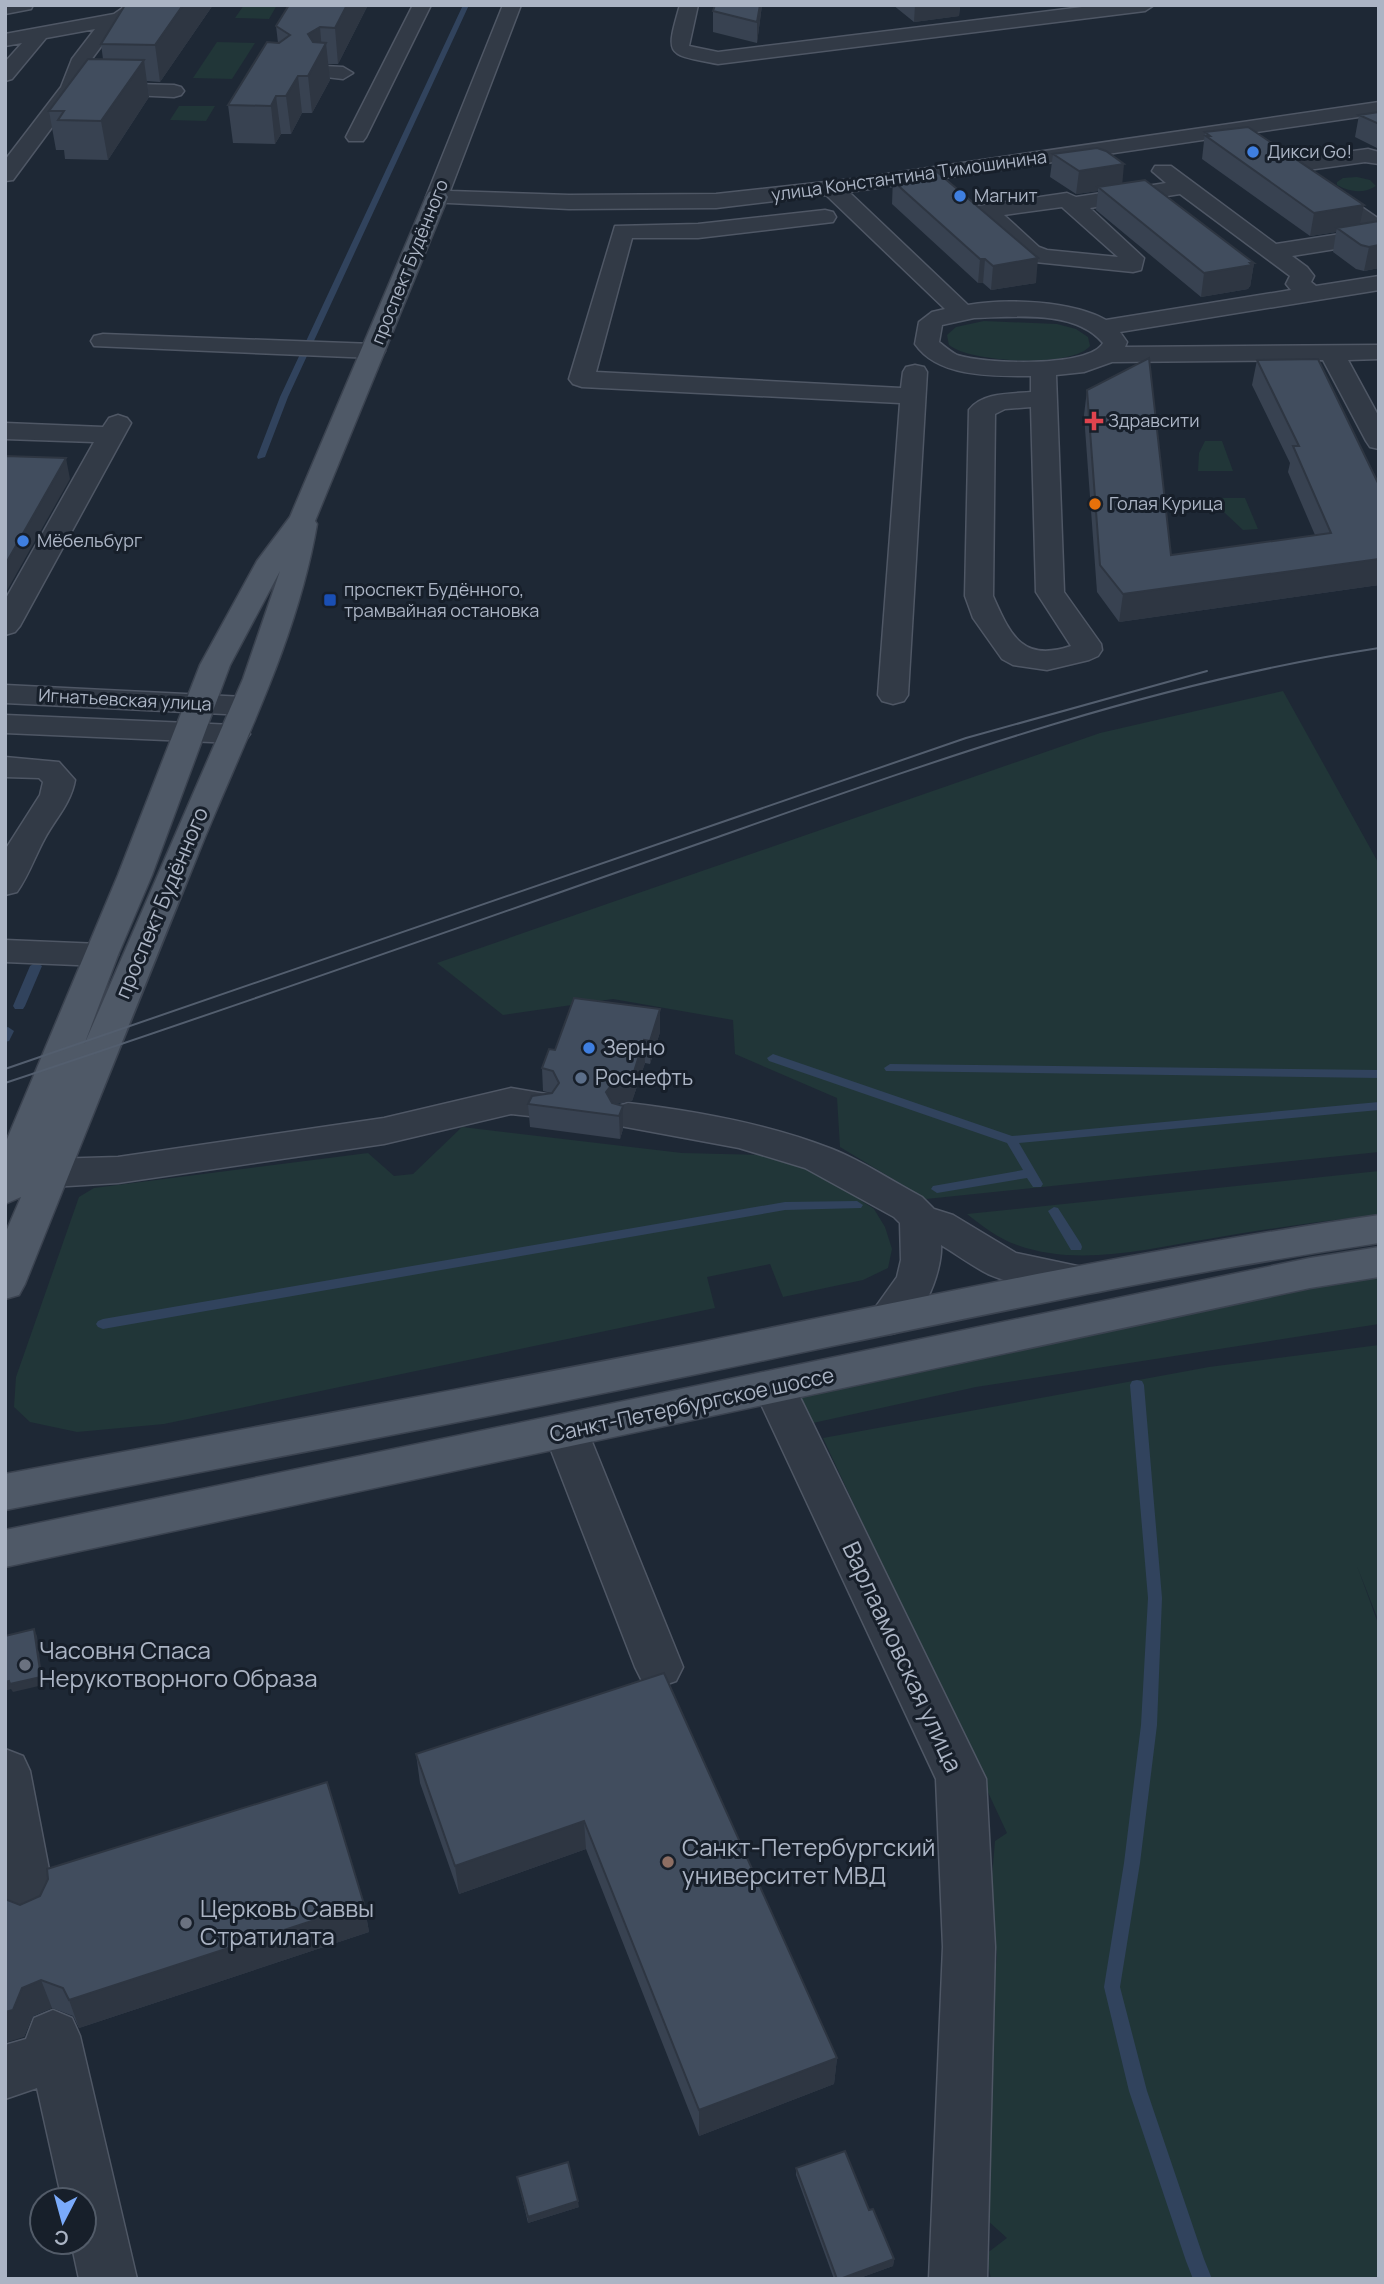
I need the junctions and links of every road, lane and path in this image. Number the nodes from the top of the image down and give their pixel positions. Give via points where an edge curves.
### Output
1 (24, 5) edge
2 (140, 5) edge
3 (422, 5) edge
4 (512, 5) edge
5 (689, 5) edge
6 (979, 5) edge
7 (1031, 5) edge
8 (1145, 5) edge
9 (5, 8) edge
10 (1048, 18) junction
11 (110, 22) junction
12 (1004, 23) junction
13 (39, 34) junction
14 (5, 40) edge
15 (80, 68) junction
16 (102, 68) edge
17 (5, 75) edge
18 (71, 88) junction
19 (174, 91) dead end
20 (1379, 108) edge
21 (356, 137) dead end
22 (1128, 145) junction
23 (1377, 160) edge
24 (5, 175) edge
25 (1184, 187) junction
26 (832, 188) junction
27 (437, 197) junction
28 (1072, 204) junction
29 (825, 217) dead end
30 (1379, 229) edge
31 (1379, 235) edge
32 (1272, 252) junction
33 (1379, 283) edge
34 (1311, 295) junction
35 (962, 312) junction
36 (1103, 328) junction
37 (103, 341) dead end
38 (927, 344) junction
39 (373, 351) junction
40 (1331, 352) junction
41 (1379, 352) edge
42 (1107, 355) junction
43 (1043, 367) junction
44 (912, 396) junction
45 (1042, 399) junction
46 (5, 431) edge
47 (1379, 442) edge
48 (303, 518) junction
49 (5, 626) edge
50 (5, 694) edge
51 (893, 695) dead end
52 (193, 718) junction
53 (240, 720) junction
54 (5, 724) edge
55 (5, 766) edge
56 (5, 793) edge
57 (56, 795) junction
58 (13, 854) edge
59 (5, 951) edge
60 (100, 954) junction
61 (538, 1104) edge
62 (628, 1116) dead end
63 (51, 1173) junction
64 (6, 1184) edge
65 (920, 1220) junction
66 (1379, 1229) edge
67 (1379, 1262) edge
68 (1082, 1280) junction
69 (5, 1283) edge
70 (888, 1319) junction
71 (774, 1387) junction
72 (566, 1432) junction
73 (5, 1492) edge
74 (5, 1549) edge
75 (659, 1667) dead end
76 (5, 1771) edge
77 (20, 1891) edge
78 (5, 2072) edge
79 (108, 2279) edge
80 (958, 2279) edge

1 - 9 street
2 - 11 street
3 - 21 street
4 - 27 street, проспект Будённого
5 - 12 street via 680,48 718,58
6 - 12 street
7 - 10 street
8 - 10 street
10 - 12 street
11 - 13 street
11 - 15 street
13 - 14 street
13 - 17 street
15 - 16 street
15 - 18 street
18 - 19 street
18 - 24 street
20 - 22 street, улица Константина Тимошинина
22 - 25 street
22 - 26 street, улица Константина Тимошинина
23 - 30 street via 1368,155 1288,166
25 - 28 street
25 - 32 street
26 - 27 street, улица Константина Тимошинина via 666,203
26 - 35 street
27 - 39 main road, проспект Будённого
28 - 28 street via 1133,258 1133,265 1044,257 1031,252 986,211 1067,200
29 - 44 street via 698,231 623,231 582,379
31 - 32 street
32 - 34 street via 1299,272 1298,284
33 - 34 street
34 - 36 street
35 - 36 street via 1046,312 1076,316
35 - 38 street via 931,321
36 - 42 street via 1115,342
37 - 39 street
38 - 43 street via 948,360 968,365
38 - 44 street via 915,370
39 - 48 main road, проспект Будённого
40 - 41 street
40 - 42 street
40 - 47 street
42 - 43 street via 1094,362
43 - 45 street
44 - 51 street
45 - 45 street via 1051,592 1087,650 1036,661 1013,653 988,618 979,596 982,410 1000,402
46 - 49 street via 115,429 80,468
48 - 52 main road, проспект Будённого via 271,561 215,665
48 - 53 main road, проспект Будённого via 288,600
50 - 52 street, Игнатьевская улица
52 - 53 street, Игнатьевская улица
52 - 54 street, Игнатьевская улица
52 - 60 main road, проспект Будённого via 135,875
53 - 63 main road, проспект Будённого
55 - 57 street via 48,769 59,780
56 - 57 street
57 - 58 street
59 - 60 street
60 - 64 main road, проспект Будённого
61 - 63 street via 511,1101 384,1131 118,1170
62 - 65 street via 742,1136 819,1158 908,1207
63 - 64 street
63 - 69 main road, проспект Будённого
65 - 68 street via 939,1225 1002,1263
65 - 70 street via 916,1283
66 - 68 main road, Санкт-Петербургское шоссе
67 - 71 main road, Санкт-Петербургское шоссе
68 - 70 main road, Санкт-Петербургское шоссе
70 - 73 main road, Санкт-Петербургское шоссе
71 - 72 main road, Санкт-Петербургское шоссе
71 - 80 street, Варлаамовская улица via 961,1779 969,1947
72 - 74 main road, Санкт-Петербургское шоссе
72 - 75 street
76 - 77 street
78 - 79 street via 56,2046

